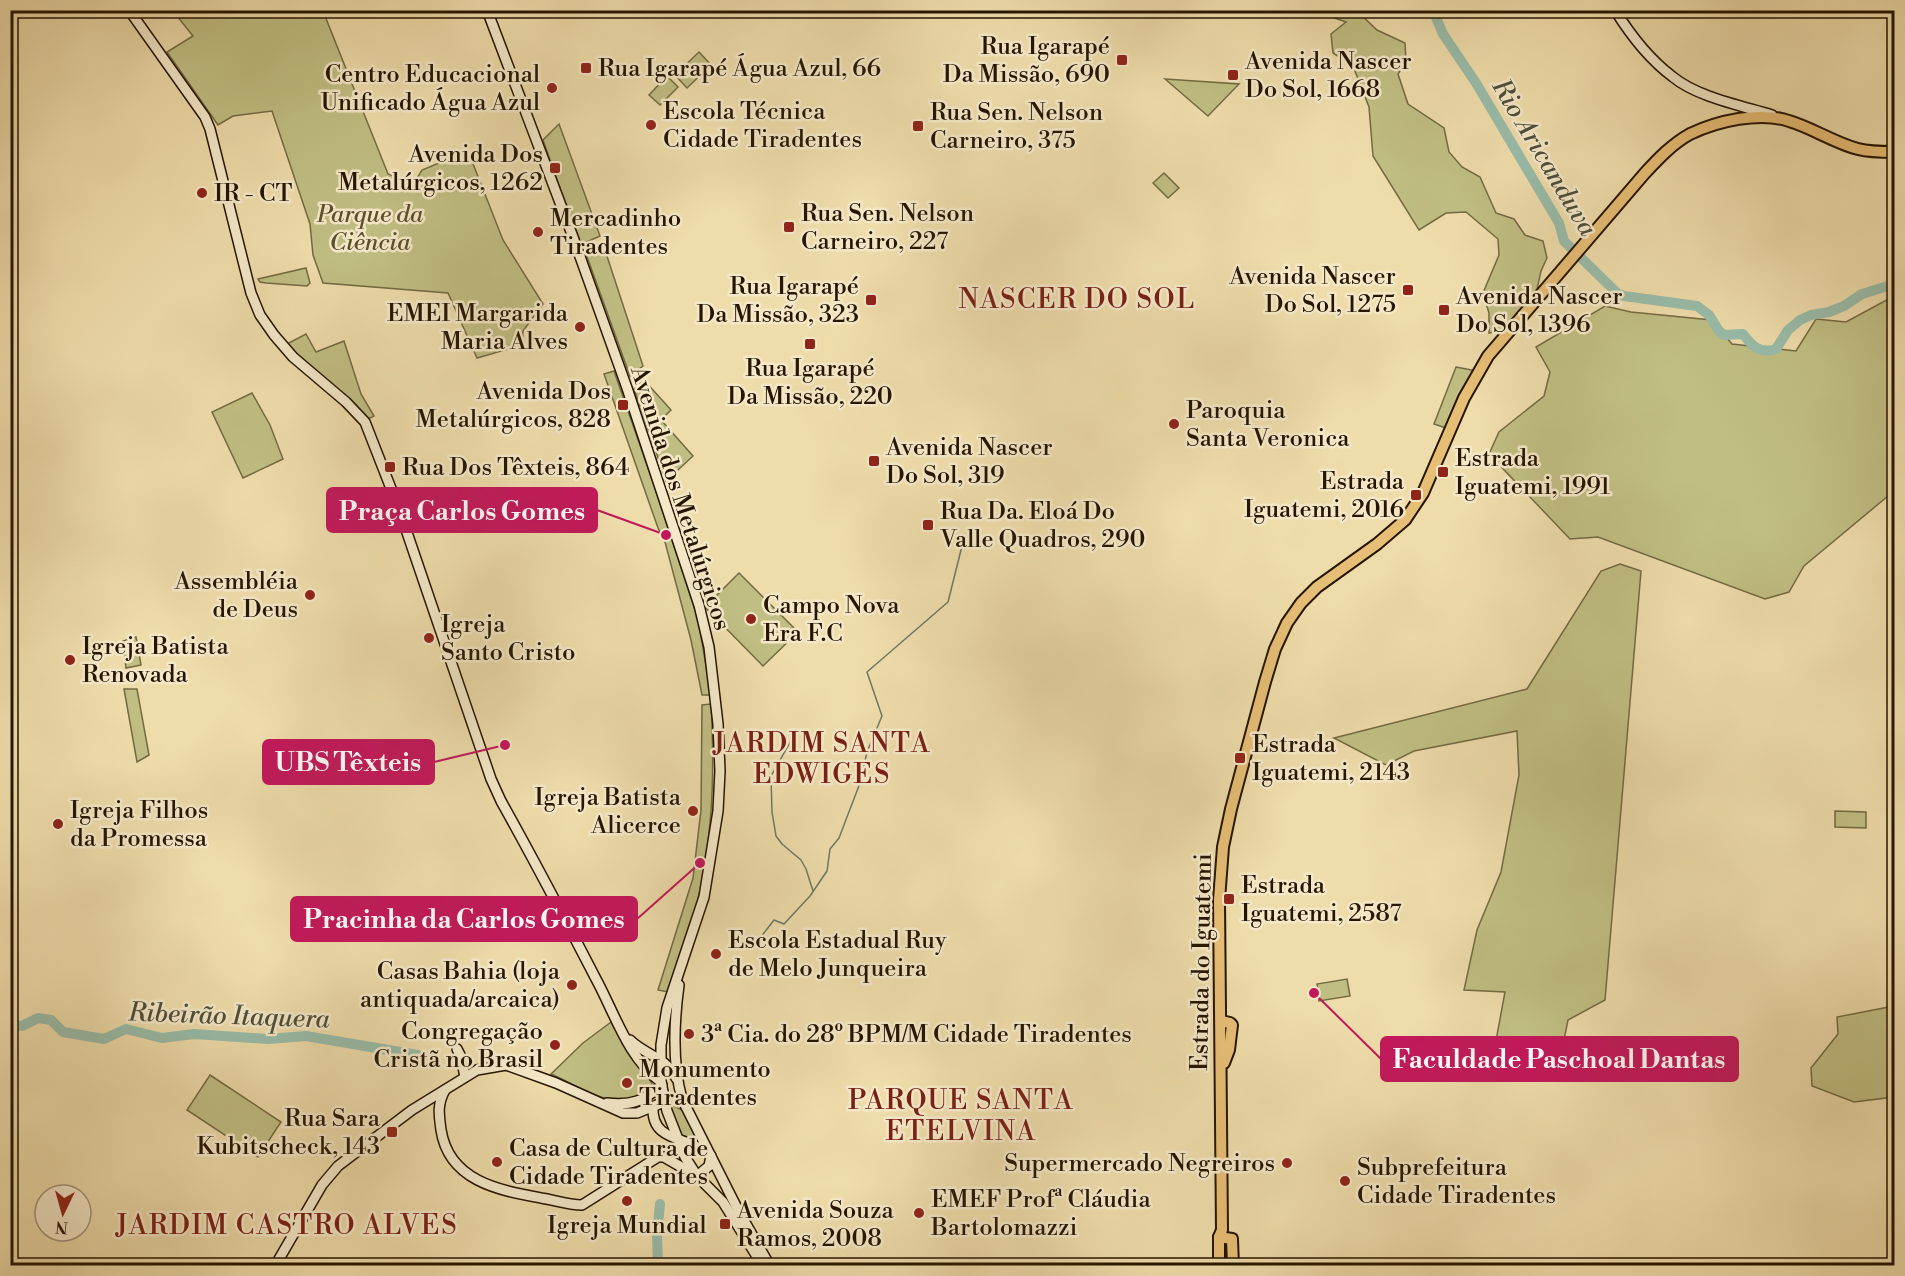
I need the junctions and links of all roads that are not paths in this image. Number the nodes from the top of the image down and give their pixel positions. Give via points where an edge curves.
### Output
1 (129, 10) edge
2 (487, 10) edge
3 (1615, 10) edge
4 (1786, 120) junction
5 (1894, 152) edge
6 (682, 969) junction
7 (624, 1034) junction
8 (457, 1049) dead end
9 (660, 1059) junction
10 (465, 1077) junction
11 (677, 1080) junction
12 (661, 1083) junction
13 (445, 1090) junction
14 (596, 1101) junction
15 (664, 1102) junction
16 (653, 1107) junction
17 (438, 1110) junction
18 (687, 1110) junction
19 (405, 1116) junction
20 (677, 1140) junction
21 (711, 1156) junction
22 (697, 1176) junction
23 (1222, 1235) junction
24 (274, 1266) edge
25 (763, 1266) edge
26 (770, 1266) edge
27 (1219, 1266) edge
28 (1228, 1266) edge
29 (1233, 1266) edge

1 - 7 main road via 205,117 260,315 293,357 365,422 399,509 491,779
2 - 6 main road, Avenida dos Metalúrgicos via 627,388 699,605 709,647 718,724 718,811 704,897
3 - 4 main road via 1641,47 1674,78 1700,92
4 - 5 main road, Estrada do Iguatemi via 1856,148
4 - 23 main road, Estrada do Iguatemi via 1738,120 1708,128 1682,140 1658,159 1480,369 1423,493 1405,520 1312,591 1281,633 1230,809 1223,847 1219,900
6 - 9 main road, Avenida dos Metalúrgicos via 669,1000
6 - 11 main road, Avenida dos Metalúrgicos via 677,1004
7 - 9 main road via 637,1047
7 - 12 main road via 643,1066
8 - 10 main road
9 - 11 main road
9 - 12 main road, Avenida dos Metalúrgicos
10 - 13 main road
10 - 14 main road via 488,1067 506,1065
11 - 18 main road, Avenida dos Metalúrgicos
12 - 14 main road via 636,1103
12 - 15 main road, Avenida dos Metalúrgicos
13 - 17 main road
13 - 19 main road
14 - 16 main road via 622,1113
15 - 16 main road
15 - 18 main road
15 - 20 main road, Avenida dos Metalúrgicos
16 - 20 main road via 656,1126
17 - 19 main road via 425,1109
17 - 22 main road via 446,1150 459,1167 504,1191 582,1205 658,1157
18 - 21 main road, Avenida dos Metalúrgicos
19 - 24 main road via 338,1166 322,1185
20 - 21 main road via 699,1147
20 - 22 main road, Avenida dos Metalúrgicos
21 - 22 main road via 709,1167
21 - 26 main road, Avenida dos Metalúrgicos
22 - 25 main road via 723,1202
23 - 27 main road, Estrada do Iguatemi
23 - 28 main road, Estrada do Iguatemi
23 - 29 main road via 1233,1241

